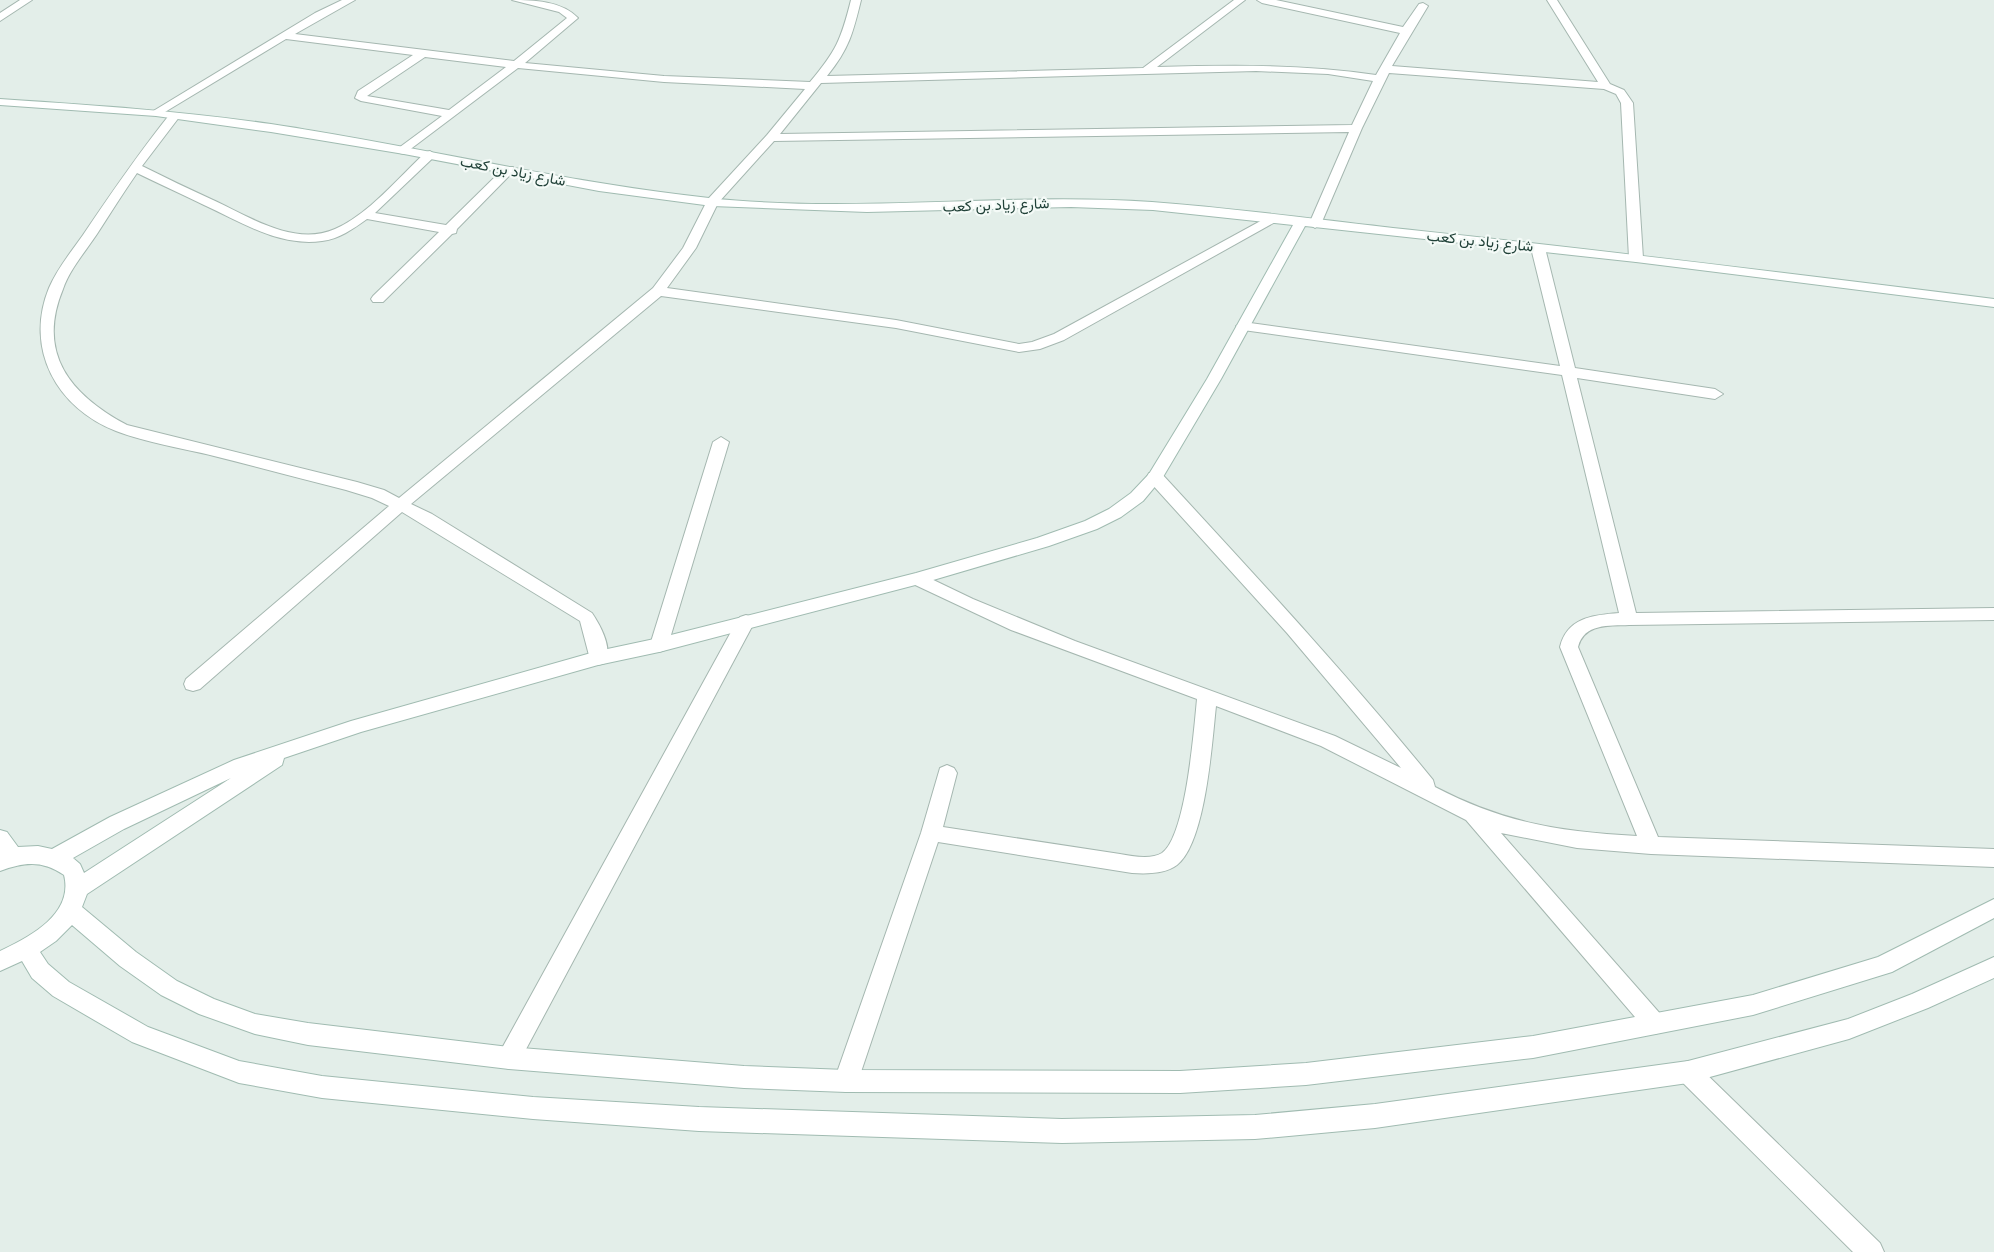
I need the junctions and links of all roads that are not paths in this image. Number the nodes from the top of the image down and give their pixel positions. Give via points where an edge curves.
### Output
1 (27, 0) edge
2 (350, 0) edge
3 (517, 0) edge
4 (856, 0) edge
5 (1240, 0) edge
6 (1262, 0) edge
7 (1552, 0) edge
8 (1423, 6) dead end
9 (0, 18) edge
10 (1406, 31) junction
11 (286, 36) junction
12 (422, 54) junction
13 (516, 64) junction
14 (1144, 72) junction
15 (1382, 74) junction
16 (817, 83) junction
17 (1605, 86) junction
18 (0, 102) edge
19 (156, 113) junction
20 (450, 114) junction
21 (174, 116) junction
22 (1356, 128) junction
23 (771, 138) junction
24 (404, 150) junction
25 (430, 155) junction
26 (134, 166) junction
27 (509, 170) junction
28 (712, 202) junction
29 (363, 215) junction
30 (1271, 221) junction
31 (1307, 224) junction
32 (451, 230) junction
33 (1538, 248) junction
34 (1636, 258) junction
35 (658, 291) junction
36 (378, 300) dead end
37 (1994, 303) edge
38 (1243, 326) junction
39 (1567, 371) junction
40 (1715, 394) dead end
41 (721, 442) dead end
42 (1155, 477) junction
43 (400, 505) junction
44 (917, 579) junction
45 (1994, 614) edge
46 (1629, 619) junction
47 (746, 621) junction
48 (659, 645) junction
49 (598, 658) junction
50 (193, 684) dead end
51 (1207, 697) junction
52 (292, 748) junction
53 (947, 773) dead end
54 (1431, 792) junction
55 (1472, 814) junction
56 (931, 833) junction
57 (0, 838) edge
58 (1651, 846) junction
59 (57, 857) junction
60 (1994, 858) edge
61 (7, 859) edge
62 (73, 900) junction
63 (1994, 908) edge
64 (27, 950) junction
65 (0, 962) edge
66 (1994, 967) edge
67 (1655, 1024) junction
68 (509, 1058) junction
69 (1688, 1072) junction
70 (846, 1081) junction
71 (1871, 1252) edge

1 - 9 street
2 - 11 street
3 - 13 street via 562,10 573,18
4 - 16 street via 841,49
5 - 14 street
6 - 10 street
7 - 17 street
8 - 10 street
10 - 15 street
11 - 12 street
11 - 19 street
12 - 13 street
12 - 20 street via 362,93 361,98
13 - 16 street via 664,79
13 - 20 street
14 - 15 street via 1256,68
14 - 16 street
15 - 17 street
15 - 22 street
16 - 23 street
17 - 34 street via 1620,92 1627,103
18 - 19 street, شارع زياد بن كعب
19 - 21 street, شارع زياد بن كعب
20 - 24 street
21 - 24 street, شارع زياد بن كعب
21 - 26 street
22 - 23 street
22 - 31 street
23 - 28 street
24 - 25 street, شارع زياد بن كعب
25 - 27 street, شارع زياد بن كعب
25 - 29 street
26 - 29 street via 254,224 288,235 326,237
26 - 43 street via 55,289 47,320 47,345 56,374 82,405 122,428 351,486
27 - 28 street, شارع زياد بن كعب
27 - 32 street
28 - 30 street, شارع زياد بن كعب via 889,208 1110,204
28 - 35 street via 688,248
29 - 32 street
30 - 31 street, شارع زياد بن كعب
30 - 35 street via 1059,337 1019,348 896,324
31 - 33 street, شارع زياد بن كعب
31 - 38 street
32 - 36 street
33 - 34 street, شارع زياد بن كعب
33 - 39 street
34 - 37 street, شارع زياد بن كعب
35 - 43 street
38 - 39 street
38 - 42 street
39 - 40 street
39 - 46 street
41 - 48 street
42 - 44 street via 1137,497 1091,525
42 - 54 street via 1298,631
43 - 49 street via 586,617 596,639
43 - 50 street
44 - 47 street
44 - 51 street via 1040,636
45 - 46 street
46 - 58 street via 1579,626 1569,647
47 - 48 street
47 - 68 street
48 - 49 street
49 - 52 street
51 - 54 street via 1346,748
51 - 56 street via 1191,817 1183,843 1170,859 1148,865 1120,863
52 - 59 street via 241,765 168,798
52 - 62 street
53 - 56 street
54 - 55 street
55 - 58 street via 1520,831
55 - 67 street
56 - 70 street
57 - 61 street
58 - 60 street
59 - 61 street via 35,854
59 - 62 street via 73,870
62 - 64 street via 52,932
62 - 68 street via 128,959 169,988 207,1007 255,1024 308,1034
63 - 67 street via 1884,965 1753,1005
64 - 65 street
64 - 69 street via 40,971 61,989 140,1035 239,1072 322,1086 545,1108 699,1119 1062,1131 1255,1127 1375,1116
66 - 69 street via 1849,1029
67 - 70 street via 1533,1047 1306,1074 1180,1082
68 - 70 street
69 - 71 street

